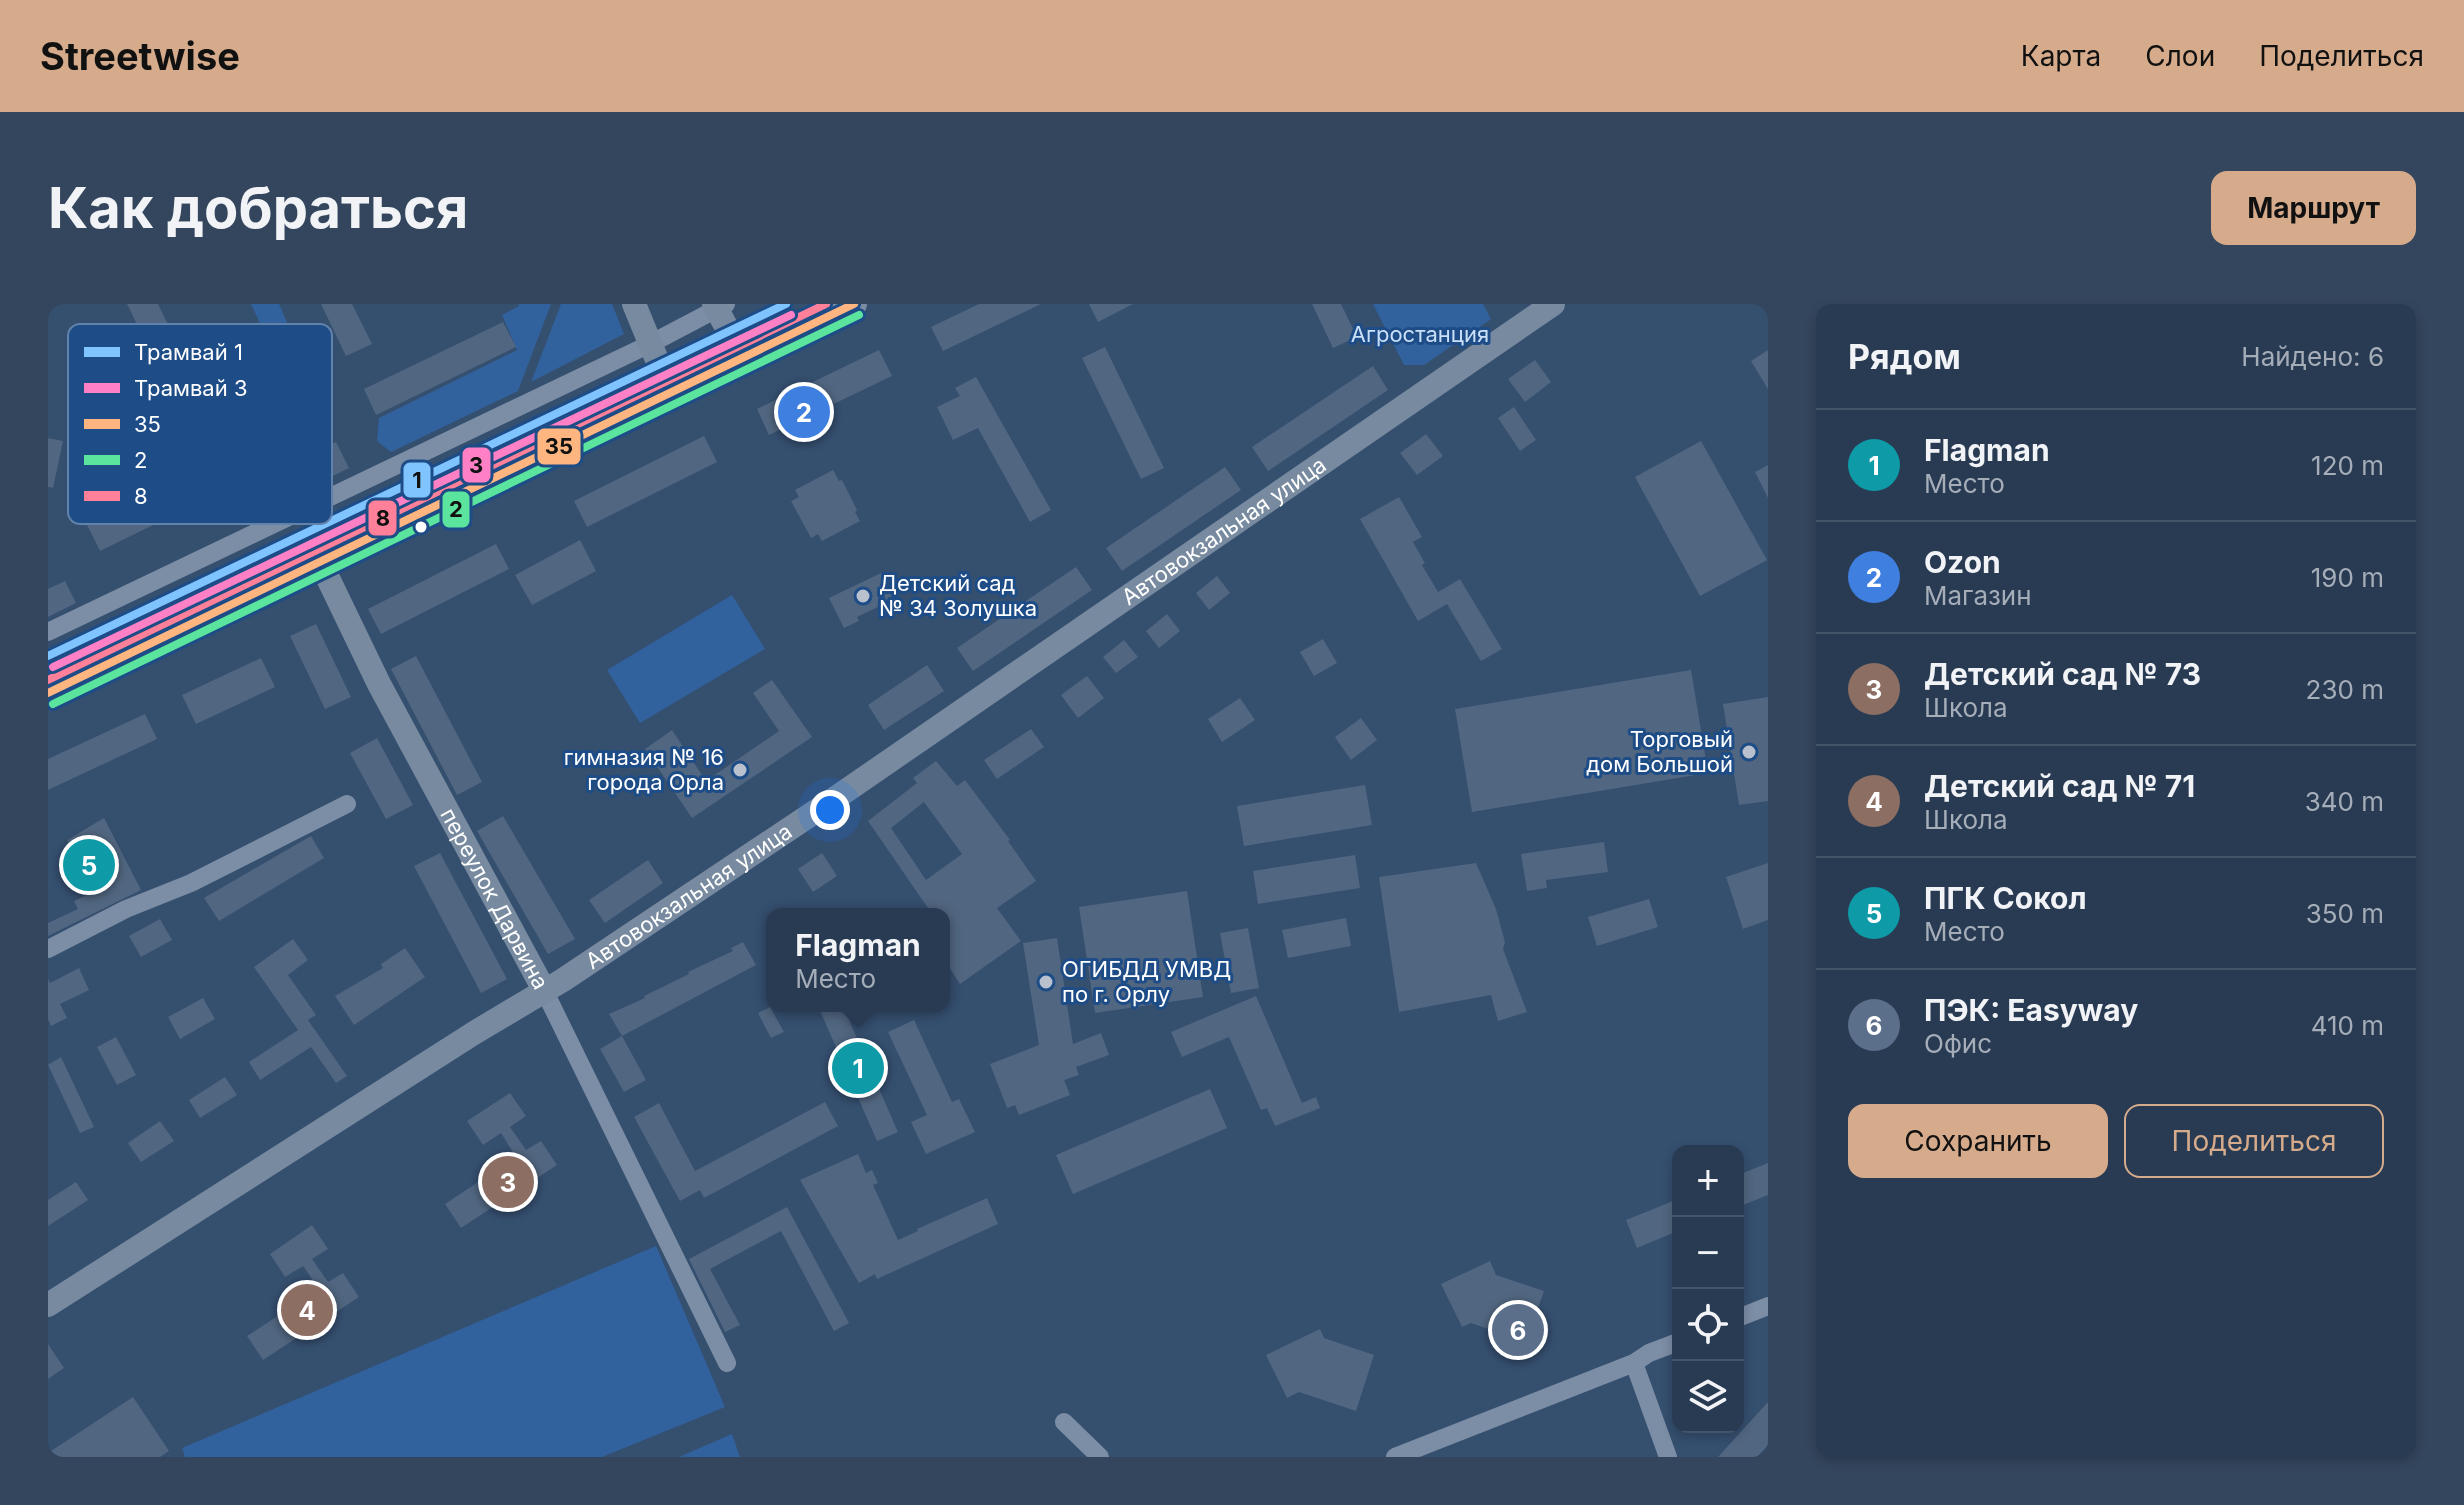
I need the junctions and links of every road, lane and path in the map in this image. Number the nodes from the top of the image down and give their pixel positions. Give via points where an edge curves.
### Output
1 (634, 304) edge
2 (815, 304) edge
3 (854, 304) edge
4 (1553, 304) edge
5 (719, 305) edge
6 (650, 344) junction
7 (734, 353) junction
8 (664, 377) junction
9 (332, 496) edge
10 (274, 524) edge
11 (316, 554) junction
12 (48, 632) edge
13 (48, 673) edge
14 (48, 693) edge
15 (347, 804) dead end
16 (48, 949) edge
17 (544, 990) junction
18 (48, 1305) edge
19 (1768, 1306) edge
20 (1744, 1316) edge
21 (1672, 1344) edge
22 (727, 1363) dead end
23 (1634, 1363) junction
24 (1064, 1422) dead end
25 (1100, 1457) edge
26 (1395, 1457) edge
27 (1668, 1457) edge

1 - 6 street
2 - 7 main road
3 - 7 main road
4 - 17 street, Автовокзальная улица via 840,795
5 - 6 street
5 - 7 street
6 - 8 street
6 - 9 street
7 - 8 main road
7 - 11 main road
8 - 11 main road
10 - 12 street
11 - 13 main road
11 - 14 main road
11 - 17 street, переулок Дарвина via 379,684
15 - 16 street
17 - 18 street, Автовокзальная улица
17 - 22 street, переулок Дарвина
19 - 20 street
21 - 23 street
23 - 26 street
23 - 27 street
24 - 25 street

